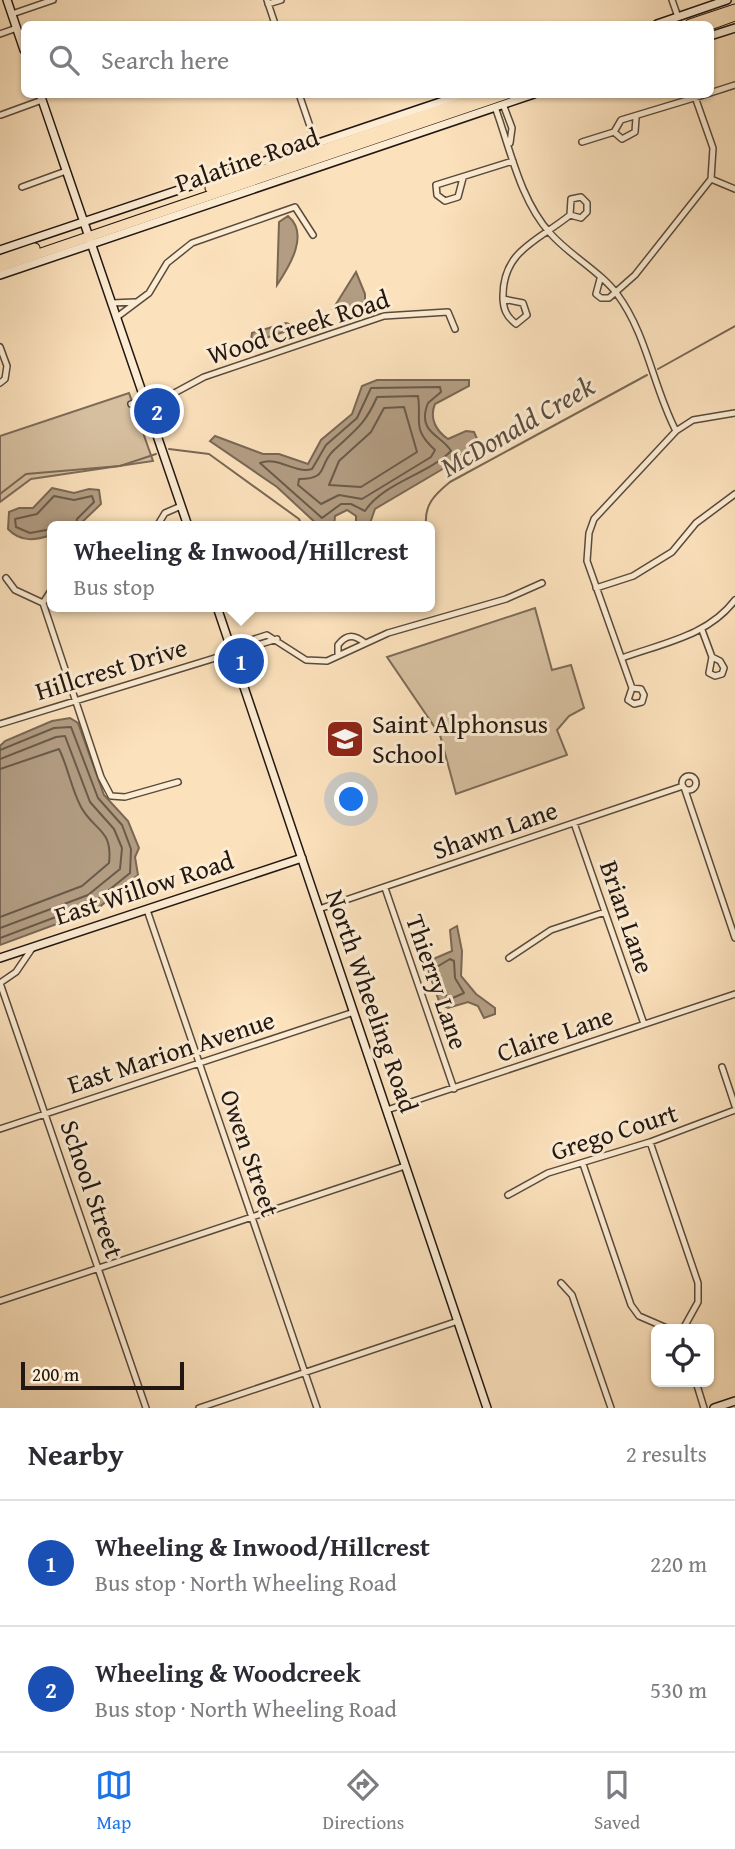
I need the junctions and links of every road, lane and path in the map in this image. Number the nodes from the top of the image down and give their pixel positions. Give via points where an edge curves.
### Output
1 (7, 0) edge
2 (53, 0) edge
3 (281, 0) edge
4 (672, 0) edge
5 (727, 0) edge
6 (268, 2) edge
7 (735, 9) edge
8 (12, 14) junction
9 (735, 16) edge
10 (678, 17) junction
11 (274, 21) edge
12 (666, 21) edge
13 (699, 21) edge
14 (714, 24) edge
15 (17, 28) junction
16 (735, 28) edge
17 (0, 34) edge
18 (714, 35) edge
19 (21, 41) edge
20 (735, 85) edge
21 (714, 92) edge
22 (39, 98) edge
23 (41, 98) edge
24 (300, 98) edge
25 (452, 98) edge
26 (474, 98) edge
27 (689, 98) edge
28 (695, 98) edge
29 (505, 99) edge
30 (495, 107) junction
31 (1, 115) edge
32 (636, 118) junction
33 (614, 132) junction
34 (582, 142) dead end
35 (316, 144) junction
36 (509, 146) junction
37 (289, 161) junction
38 (513, 161) junction
39 (66, 171) junction
40 (224, 177) junction
41 (463, 178) junction
42 (711, 179) junction
43 (22, 187) dead end
44 (735, 189) edge
45 (570, 215) dead end
46 (88, 232) junction
47 (549, 232) junction
48 (313, 234) dead end
49 (0, 250) edge
50 (0, 260) edge
51 (0, 267) edge
52 (0, 275) edge
53 (600, 279) junction
54 (616, 292) junction
55 (503, 299) junction
56 (135, 302) junction
57 (112, 303) junction
58 (117, 317) junction
59 (455, 329) dead end
60 (0, 346) edge
61 (3, 381) edge
62 (146, 402) junction
63 (131, 404) dead end
64 (735, 413) edge
65 (676, 430) junction
66 (735, 494) edge
67 (181, 506) junction
68 (160, 521) edge
69 (186, 521) edge
70 (6, 578) dead end
71 (541, 583) dead end
72 (596, 588) junction
73 (47, 597) edge
74 (735, 600) edge
75 (43, 603) junction
76 (219, 612) edge
77 (702, 631) junction
78 (365, 643) junction
79 (233, 651) junction
80 (338, 655) junction
81 (712, 657) dead end
82 (622, 658) junction
83 (632, 688) dead end
84 (76, 703) junction
85 (0, 724) edge
86 (178, 782) dead end
87 (574, 823) junction
88 (302, 858) junction
89 (385, 888) junction
90 (319, 909) junction
91 (147, 910) junction
92 (605, 912) junction
93 (735, 938) edge
94 (34, 946) junction
95 (0, 957) edge
96 (509, 958) dead end
97 (0, 983) edge
98 (735, 994) edge
99 (354, 1012) junction
100 (644, 1024) junction
101 (199, 1062) junction
102 (722, 1067) dead end
103 (454, 1089) junction
104 (735, 1108) edge
105 (387, 1110) junction
106 (46, 1114) junction
107 (0, 1129) edge
108 (650, 1142) junction
109 (583, 1164) junction
110 (405, 1166) junction
111 (508, 1195) dead end
112 (252, 1217) junction
113 (98, 1268) junction
114 (561, 1283) dead end
115 (0, 1301) edge
116 (457, 1321) junction
117 (657, 1324) edge
118 (686, 1324) edge
119 (305, 1372) junction
120 (698, 1387) edge
121 (735, 1401) edge
122 (146, 1408) edge
123 (199, 1408) edge
124 (317, 1408) edge
125 (487, 1408) edge
126 (611, 1408) edge
127 (704, 1408) edge
128 (714, 1408) edge

1 - 8 street
2 - 8 street
3 - 6 street
4 - 10 street
5 - 10 street
6 - 11 street
7 - 13 highway
8 - 15 street
9 - 14 highway
10 - 12 street
15 - 17 street
15 - 19 street
16 - 18 street
20 - 21 street
22 - 31 street
23 - 39 street
24 - 35 street
25 - 35 street
26 - 37 highway, Palatine Road
27 - 32 street
28 - 42 street via 713,148
29 - 30 street
29 - 36 street via 512,128
29 - 46 highway, Palatine Road
30 - 36 street
30 - 46 street
32 - 33 street via 621,120
32 - 33 street via 635,132 622,138
33 - 34 street
35 - 40 street
36 - 38 street
37 - 40 highway
37 - 46 highway, Palatine Road
38 - 41 street
38 - 47 street
39 - 43 street
39 - 46 street
40 - 46 street
41 - 41 street via 436,185 437,195 445,201 458,197
42 - 44 street
42 - 54 street via 635,275
45 - 47 street
46 - 49 street
46 - 50 highway, Palatine Road
46 - 51 highway, Palatine Road
46 - 52 street
46 - 57 street
47 - 53 street
47 - 55 street via 509,262 503,275
48 - 56 street via 295,207 211,234 167,263 149,293
53 - 54 street
53 - 54 street via 598,296 609,298
54 - 65 street via 629,313 663,408
55 - 55 street via 508,318 516,324 527,315 523,303
56 - 57 street
56 - 58 street
57 - 58 street
58 - 62 street
59 - 62 street, Wood Creek Road via 449,312 393,313 204,377 167,397
60 - 61 street via 7,366
62 - 63 street
62 - 67 street
64 - 65 street via 693,420
65 - 72 street via 594,519 587,561
66 - 72 street via 696,523 671,552 633,576
67 - 68 street via 165,513
67 - 69 street
70 - 75 street via 15,590
71 - 78 street via 506,599
72 - 82 street
73 - 75 street
74 - 77 street
75 - 84 street
76 - 79 street, North Wheeling Road
77 - 81 street
77 - 82 street
78 - 80 street
78 - 80 street via 350,636 338,645
79 - 80 street, Hillcrest Drive via 239,644 267,635 306,660 327,661
79 - 84 street, Hillcrest Drive
79 - 88 street, North Wheeling Road
82 - 83 street
84 - 85 street, Hillcrest Drive
84 - 86 street via 111,796 125,797
87 - 89 street, Shawn Lane
87 - 92 street, Brian Lane
87 - 93 street, Shawn Lane via 684,788
88 - 90 street, North Wheeling Road
88 - 91 street, East Willow Road
89 - 90 street, Shawn Lane
89 - 103 street, Thierry Lane
90 - 99 street, North Wheeling Road
91 - 94 street, East Willow Road
91 - 101 street, Owen Street
92 - 96 street via 551,930
92 - 100 street, Brian Lane
94 - 95 street, East Willow Road
94 - 97 street via 16,972
97 - 106 street, School Street
98 - 100 street, Claire Lane
99 - 101 street, East Marion Avenue
99 - 105 street, North Wheeling Road
100 - 103 street, Claire Lane
101 - 106 street, East Marion Avenue
101 - 112 street, Owen Street
102 - 104 street
103 - 105 street, Claire Lane
104 - 108 street, Grego Court
105 - 110 street, North Wheeling Road
106 - 107 street, East Marion Avenue
106 - 113 street, School Street
108 - 109 street, Grego Court
108 - 118 street via 698,1283 698,1301
109 - 111 street, Grego Court via 548,1173
109 - 117 street via 631,1305 639,1316
110 - 112 street
110 - 116 street, North Wheeling Road
112 - 113 street
112 - 119 street, Owen Street
113 - 115 street
113 - 122 street, School Street
114 - 126 street via 572,1295
116 - 119 street
116 - 125 street, North Wheeling Road
119 - 123 street
119 - 124 street, Owen Street
120 - 127 street
121 - 128 street

